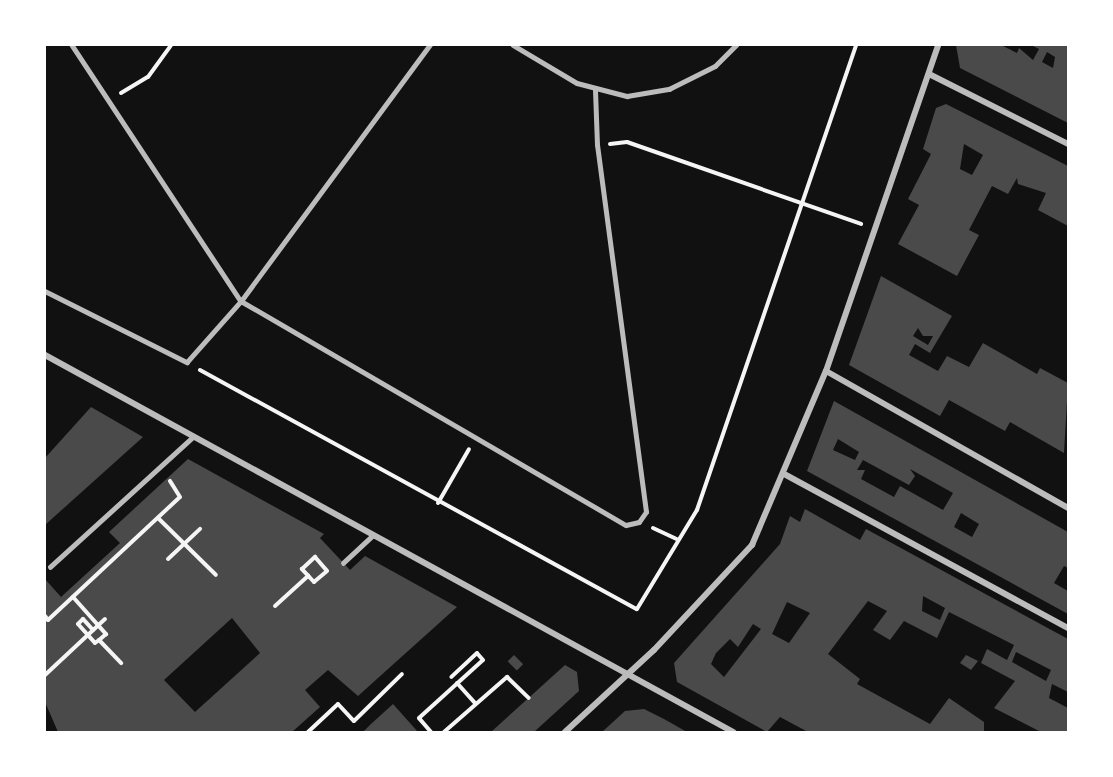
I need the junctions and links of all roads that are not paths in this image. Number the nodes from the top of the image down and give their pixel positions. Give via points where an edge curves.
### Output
1 (72, 45) edge
2 (429, 45) edge
3 (513, 45) edge
4 (736, 45) edge
5 (938, 45) edge
6 (929, 74) junction
7 (595, 91) junction
8 (1068, 144) edge
9 (45, 291) edge
10 (241, 301) junction
11 (45, 355) edge
12 (826, 371) junction
13 (193, 437) junction
14 (786, 475) junction
15 (1068, 508) edge
16 (372, 536) junction
17 (343, 563) dead end
18 (50, 567) dead end
19 (1068, 628) edge
20 (628, 675) junction
21 (565, 732) edge
22 (733, 732) edge

1 - 10 lane
2 - 10 lane
3 - 7 lane
4 - 7 lane via 716,66 669,89 627,96
5 - 6 street
6 - 8 street
6 - 12 street
7 - 10 lane via 597,145 646,512 639,522 626,525
9 - 10 lane via 187,362
11 - 13 street
12 - 14 street
12 - 15 street
13 - 16 street
13 - 18 lane
14 - 19 street
14 - 20 street via 752,545
16 - 17 lane
16 - 20 street
20 - 21 street
20 - 22 street

